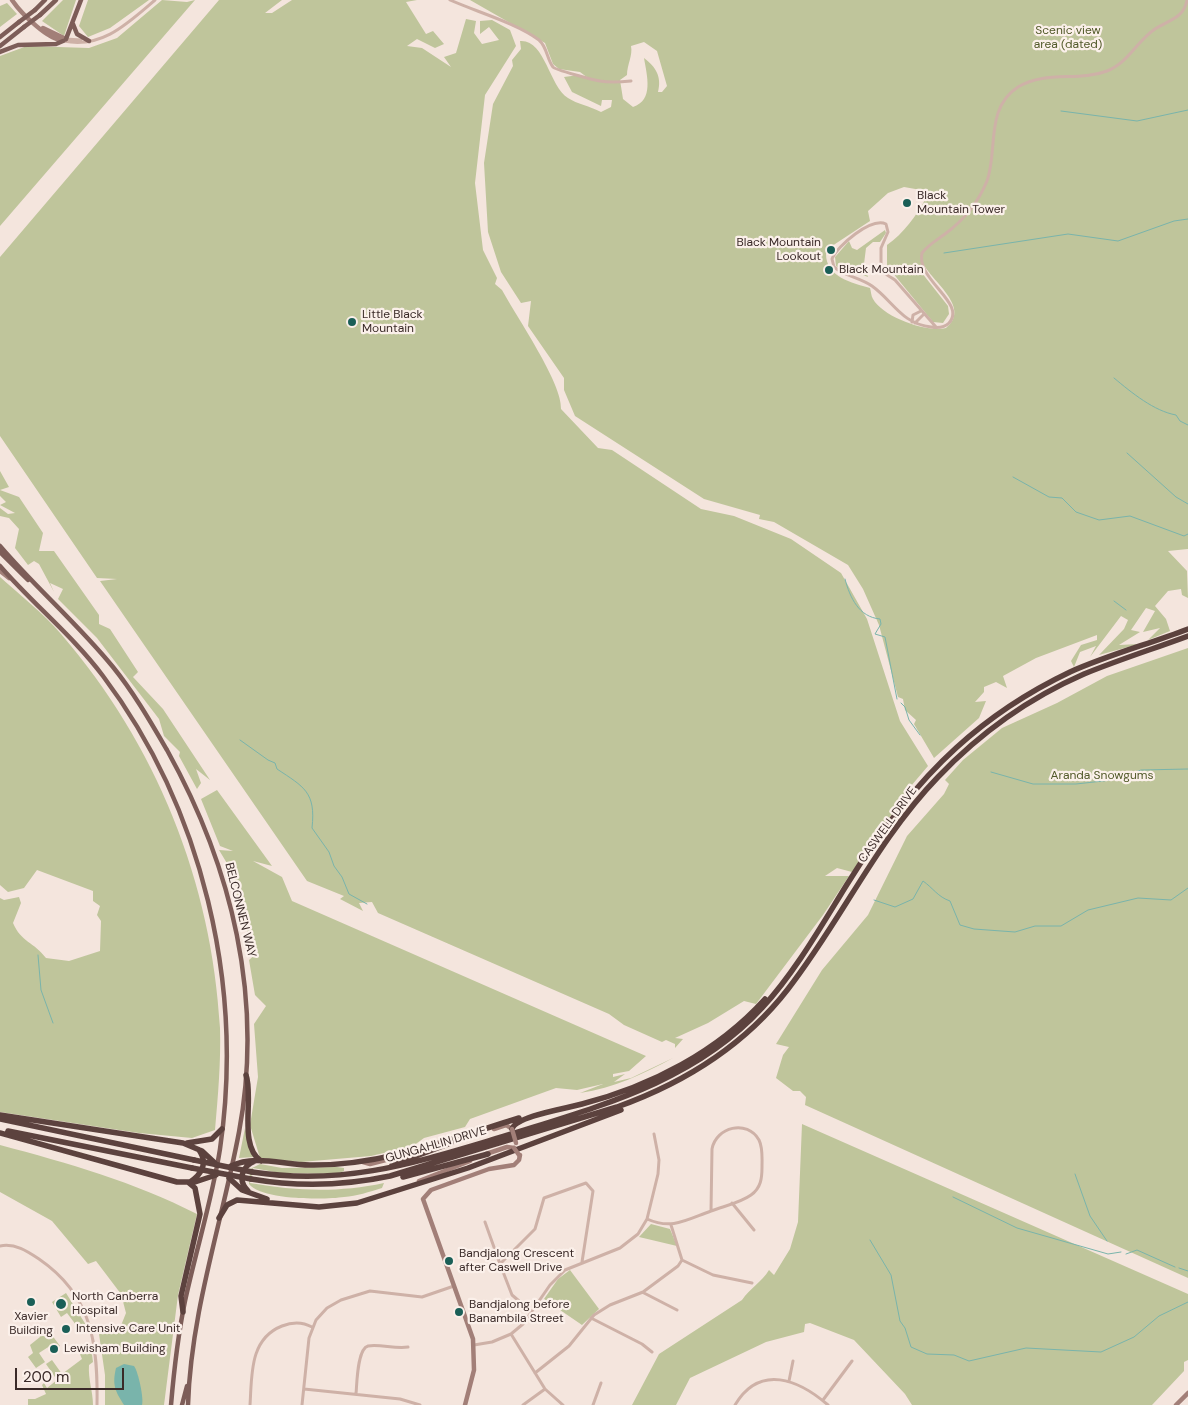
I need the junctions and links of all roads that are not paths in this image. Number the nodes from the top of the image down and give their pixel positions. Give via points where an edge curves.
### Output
1 (12, 0) edge
2 (45, 0) edge
3 (56, 0) edge
4 (81, 0) edge
5 (154, 0) edge
6 (450, 0) edge
7 (1187, 0) edge
8 (73, 22) junction
9 (0, 37) edge
10 (64, 40) junction
11 (89, 41) junction
12 (0, 46) edge
13 (0, 52) edge
14 (631, 81) dead end
15 (922, 312) junction
16 (913, 323) junction
17 (936, 328) junction
18 (0, 546) edge
19 (0, 552) edge
20 (0, 566) edge
21 (0, 571) edge
22 (18, 585) junction
23 (55, 604) junction
24 (1188, 629) edge
25 (1188, 636) edge
26 (814, 937) junction
27 (246, 1075) junction
28 (685, 1077) junction
29 (589, 1102) junction
30 (0, 1115) edge
31 (0, 1119) edge
32 (512, 1128) junction
33 (222, 1129) junction
34 (0, 1131) edge
35 (654, 1134) dead end
36 (463, 1139) junction
37 (183, 1143) junction
38 (516, 1146) junction
39 (198, 1148) junction
40 (488, 1154) junction
41 (260, 1161) junction
42 (363, 1162) junction
43 (217, 1165) junction
44 (231, 1166) junction
45 (222, 1171) junction
46 (376, 1171) junction
47 (216, 1175) junction
48 (229, 1178) junction
49 (188, 1182) junction
50 (356, 1183) junction
51 (254, 1194) junction
52 (373, 1199) junction
53 (274, 1202) junction
54 (732, 1203) junction
55 (711, 1211) junction
56 (219, 1218) junction
57 (647, 1219) junction
58 (485, 1222) dead end
59 (671, 1225) junction
60 (754, 1230) dead end
61 (0, 1246) edge
62 (682, 1260) junction
63 (582, 1262) junction
64 (500, 1264) junction
65 (752, 1283) dead end
66 (454, 1286) junction
67 (643, 1292) junction
68 (677, 1310) dead end
69 (183, 1312) junction
70 (532, 1312) junction
71 (591, 1318) junction
72 (312, 1327) junction
73 (511, 1334) junction
74 (474, 1345) junction
75 (408, 1347) dead end
76 (652, 1352) dead end
77 (793, 1361) dead end
78 (852, 1361) dead end
79 (535, 1373) junction
80 (188, 1380) junction
81 (789, 1381) junction
82 (601, 1383) dead end
83 (545, 1388) junction
84 (304, 1389) junction
85 (356, 1394) junction
86 (1188, 1394) edge
87 (409, 1400) junction
88 (823, 1400) junction
89 (97, 1405) edge
90 (172, 1405) edge
91 (182, 1405) edge
92 (188, 1405) edge
93 (250, 1405) edge
94 (302, 1405) edge
95 (407, 1405) edge
96 (420, 1405) edge
97 (465, 1405) edge
98 (522, 1405) edge
99 (563, 1405) edge
100 (593, 1405) edge
101 (734, 1405) edge
102 (828, 1405) edge
103 (1176, 1405) edge

1 - 10 street via 35,24
2 - 9 main road, bridge
3 - 12 main road, bridge
4 - 8 main road
5 - 11 street via 123,28
6 - 14 street via 539,40 553,67 560,72 601,81
7 - 17 street via 1182,13 1153,31 1113,68 1097,74 1034,80 1017,88 1006,99 995,122 990,169 976,202 958,224 922,253 920,259 923,269 952,306 948,323
8 - 10 main road
8 - 11 main road via 77,34
10 - 11 street
10 - 13 main road via 56,44 18,45
15 - 16 street
15 - 16 street via 913,315
15 - 16 street via 895,280 880,268 881,248 888,232 886,224 874,223 839,247 832,259 834,267 872,286
15 - 17 street
16 - 17 street
18 - 23 main road, BELCONNEN WAY
19 - 23 main road
20 - 22 main road
21 - 22 street
22 - 33 main road via 103,675 135,722 168,788 197,860 222,971 228,1028
23 - 27 main road, BELCONNEN WAY via 113,668 147,715 184,781 216,854 230,899 244,968
24 - 26 highway, CASWELL DRIVE via 1070,672 996,715 957,747 898,809
25 - 28 highway, CASWELL DRIVE via 1083,675 1036,699 961,754 902,819 805,966 776,1003 738,1041
26 - 29 highway via 773,990 722,1037 668,1072
26 - 46 highway, GUNGAHLIN DRIVE via 762,1009 726,1041 681,1072 603,1105 422,1161
27 - 41 highway via 250,1090 247,1124
27 - 44 main road, BELCONNEN WAY
28 - 50 highway, GUNGAHLIN DRIVE via 617,1107 418,1169
28 - 52 highway via 648,1098 590,1122
29 - 32 highway via 539,1114 515,1123
29 - 42 highway via 539,1112 416,1150
30 - 37 highway
31 - 46 highway, GUNGAHLIN DRIVE, bridge via 252,1172 318,1178
32 - 36 street via 505,1126
32 - 38 street, bridge
33 - 37 highway via 212,1139
33 - 43 main road
34 - 49 highway via 174,1181
34 - 50 highway, GUNGAHLIN DRIVE, bridge via 250,1179 301,1185
35 - 57 street via 659,1164
36 - 42 street via 397,1158 370,1164
36 - 46 highway
37 - 39 highway
38 - 40 street
38 - 66 street, bridge via 519,1155 514,1165 489,1169 431,1190 424,1196 423,1204
39 - 43 highway
39 - 49 highway via 203,1168
40 - 50 highway via 416,1174
40 - 52 street
41 - 42 highway via 312,1165
41 - 44 highway via 244,1160
41 - 51 highway via 248,1165 242,1175 244,1186
43 - 45 main road
43 - 47 main road
44 - 45 main road
44 - 48 main road, BELCONNEN WAY
45 - 47 main road
45 - 48 main road
47 - 49 highway
47 - 69 main road
48 - 51 highway via 238,1187
48 - 56 main road, BELCONNEN WAY
49 - 69 highway via 195,1188 200,1214 181,1296
51 - 53 highway
52 - 53 highway via 319,1207
53 - 56 highway via 234,1200
54 - 55 street
54 - 55 street via 751,1195 762,1178 759,1140 750,1131 737,1127 724,1131 712,1147
54 - 60 street
55 - 59 street
56 - 80 main road, BELCONNEN WAY
57 - 59 street
57 - 63 street via 628,1243
58 - 64 street
59 - 62 street
61 - 89 street via 18,1247 41,1260 62,1279 78,1300 90,1323 95,1344
62 - 65 street via 713,1275
62 - 67 street
63 - 64 street via 593,1191 586,1183 544,1198 535,1228
63 - 70 street via 555,1278
64 - 70 street via 512,1295
66 - 72 street via 422,1297 378,1290 362,1292 330,1305
66 - 74 street
67 - 68 street
67 - 71 street via 610,1305
69 - 90 main road
70 - 73 street
71 - 76 street
71 - 79 street via 569,1346
72 - 84 street
72 - 93 street via 302,1323 284,1325 262,1340 255,1356
73 - 74 street
73 - 79 street
74 - 97 street via 474,1370
75 - 85 street via 368,1346 363,1349
77 - 81 street
78 - 88 street
79 - 83 street
80 - 91 main road
80 - 92 main road, BELCONNEN WAY
81 - 88 street
81 - 101 street via 773,1379 757,1384
82 - 100 street
83 - 98 street
83 - 99 street
84 - 85 street
84 - 94 street
85 - 87 street
86 - 103 street
87 - 95 street
87 - 96 street
88 - 102 street

